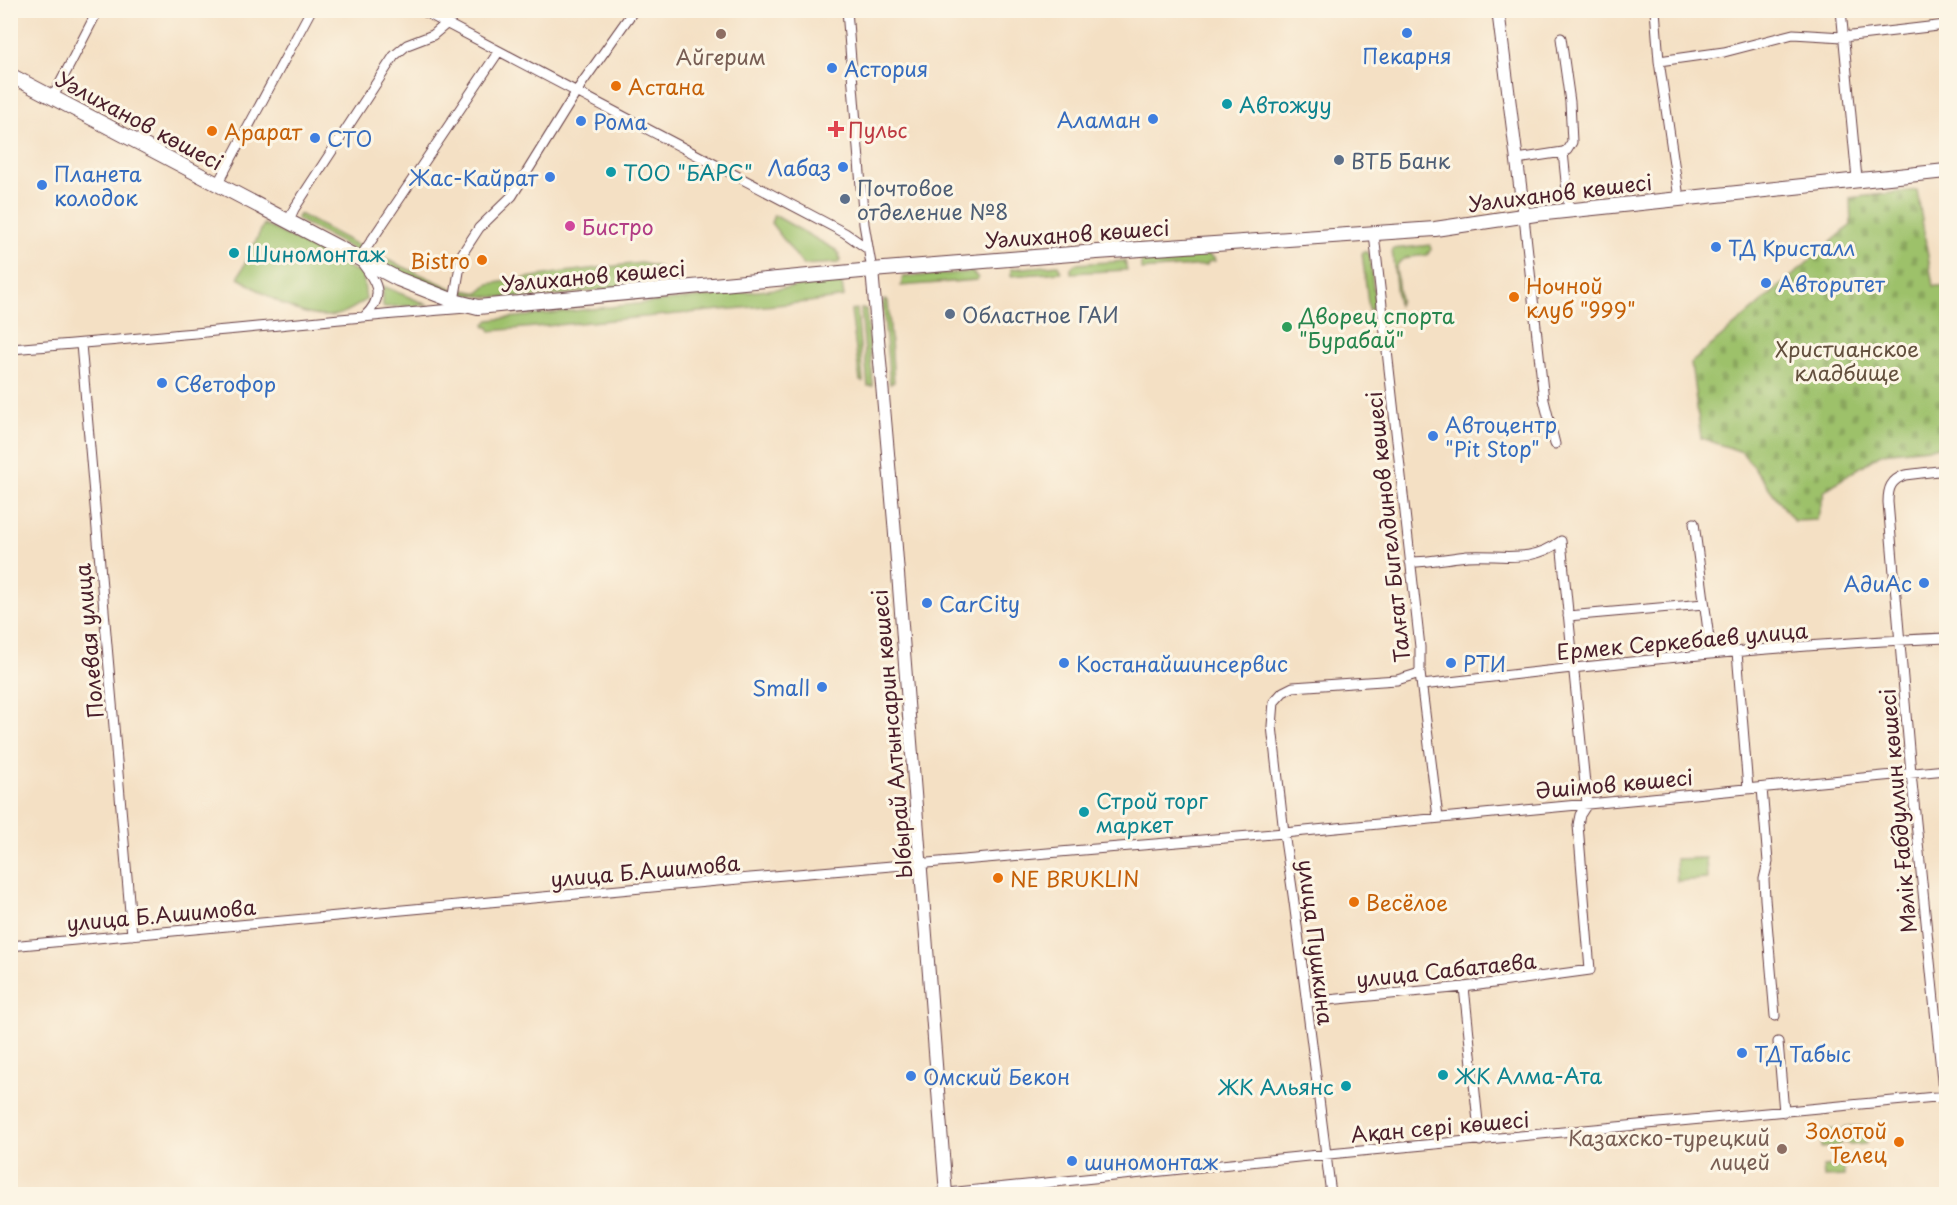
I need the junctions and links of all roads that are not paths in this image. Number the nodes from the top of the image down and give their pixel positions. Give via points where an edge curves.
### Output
1 (98, 10) edge
2 (311, 10) edge
3 (421, 10) edge
4 (634, 10) edge
5 (848, 10) edge
6 (1498, 10) edge
7 (1655, 10) edge
8 (1841, 10) edge
9 (446, 24) junction
10 (1947, 25) edge
11 (1843, 37) junction
12 (1561, 38) dead end
13 (499, 51) junction
14 (1659, 61) junction
15 (10, 75) edge
16 (577, 93) junction
17 (52, 97) junction
18 (1563, 152) junction
19 (1517, 159) junction
20 (1947, 171) edge
21 (1919, 174) junction
22 (1857, 179) junction
23 (217, 185) junction
24 (1679, 198) junction
25 (1569, 211) junction
26 (288, 222) junction
27 (1525, 224) junction
28 (1374, 234) junction
29 (868, 249) junction
30 (359, 259) junction
31 (872, 270) junction
32 (454, 301) junction
33 (478, 307) junction
34 (365, 316) junction
35 (81, 344) junction
36 (10, 349) edge
37 (1555, 444) dead end
38 (1947, 470) edge
39 (1694, 524) dead end
40 (1410, 562) junction
41 (1704, 604) junction
42 (1568, 616) junction
43 (1947, 638) edge
44 (1900, 641) junction
45 (1737, 652) junction
46 (1711, 654) junction
47 (1573, 667) junction
48 (1420, 673) junction
49 (1422, 685) junction
50 (1947, 770) edge
51 (1911, 773) junction
52 (1762, 788) junction
53 (1748, 789) junction
54 (1587, 804) junction
55 (1438, 817) junction
56 (1284, 833) junction
57 (921, 864) junction
58 (132, 935) junction
59 (10, 946) edge
60 (1464, 987) junction
61 (1306, 1002) junction
62 (1775, 1016) dead end
63 (1778, 1042) dead end
64 (1945, 1096) edge
65 (1784, 1112) junction
66 (1480, 1141) junction
67 (1947, 1141) edge
68 (1326, 1155) junction
69 (876, 1194) edge
70 (907, 1194) edge
71 (938, 1194) edge
72 (946, 1194) edge
73 (1331, 1194) edge

1 - 17 street
2 - 23 street
3 - 9 street
4 - 16 street
5 - 29 street
6 - 19 main road
7 - 14 street
8 - 11 street
9 - 13 street
9 - 26 street via 394,56
10 - 11 street
11 - 14 street via 1793,34 1724,52
11 - 22 street
12 - 18 street via 1572,142
13 - 16 street
13 - 30 street
14 - 24 street
15 - 17 highway, Уәлиханов көшесі
16 - 29 street via 845,233
16 - 32 street via 512,196 479,228 462,254
17 - 23 highway, Уәлиханов көшесі
18 - 19 street
18 - 25 street
19 - 27 main road
20 - 21 highway
21 - 22 highway
21 - 27 highway via 1535,218
22 - 24 highway, Уәлиханов көшесі
23 - 26 highway, Уәлиханов көшесі
24 - 25 highway, Уәлиханов көшесі
25 - 27 highway, Уәлиханов көшесі
26 - 30 highway, Уәлиханов көшесі
27 - 28 highway, Уәлиханов көшесі
27 - 37 street via 1544,400
28 - 31 highway, Уәлиханов көшесі
28 - 40 street, Талғат Бигелдинов көшесі
29 - 31 street
30 - 32 highway, Уәлиханов көшесі
30 - 34 street via 374,278 377,290 375,305
31 - 33 highway, Уәлиханов көшесі
31 - 57 main road, Ыбырай Алтынсарин көшесі
32 - 33 highway, Уәлиханов көшесі
33 - 34 street, Уәлиханов көшесі
34 - 35 street, Уәлиханов көшесі
35 - 36 street, Уәлиханов көшесі
35 - 58 street, Полевая улица
38 - 44 street, Мәлік Ғабдуллин көшесі via 1905,474 1895,479 1889,489
39 - 41 street
40 - 42 street via 1468,556 1529,556 1546,552 1561,541
40 - 48 street, Талғат Бигелдинов көшесі
41 - 42 street
41 - 46 street
42 - 47 street
43 - 44 street, Ермек Серкебаев улица
44 - 45 street, Ермек Серкебаев улица
44 - 51 street, Мәлік Ғабдуллин көшесі
45 - 46 street, Ермек Серкебаев улица
45 - 53 street
46 - 47 street, Ермек Серкебаев улица
47 - 49 street, Ермек Серкебаев улица
47 - 54 street
48 - 49 street, Талғат Бигелдинов көшесі
48 - 56 street, улица Пушкина via 1397,680 1299,686 1278,696 1272,726
49 - 55 street, Талғат Бигелдинов көшесі
50 - 51 street, Әшімов көшесі
51 - 52 street, Әшімов көшесі
51 - 64 street, Мәлік Ғабдуллин көшесі
52 - 53 street, Әшімов көшесі
52 - 62 street via 1768,862 1765,898
53 - 54 street, Әшімов көшесі
54 - 55 street, Әшімов көшесі
54 - 60 street, улица Сабатаева via 1578,825 1590,970
55 - 56 street, Әшімов көшесі
56 - 57 street, улица Б.Ашимова
56 - 61 street, улица Пушкина
57 - 58 street, улица Б.Ашимова
57 - 72 main road, Ыбырай Алтынсарин көшесі
58 - 59 street, улица Б.Ашимова
60 - 61 street, улица Сабатаева
60 - 66 street
61 - 68 street, улица Пушкина
63 - 65 street
64 - 65 street, Ақан сері көшесі
64 - 67 street, Мәлік Ғабдуллин көшесі
65 - 66 street, Ақан сері көшесі
66 - 68 street, Ақан сері көшесі
68 - 72 street, Ақан сері көшесі
68 - 73 street, улица Пушкина
69 - 70 street
71 - 72 street, Ақан сері көшесі

